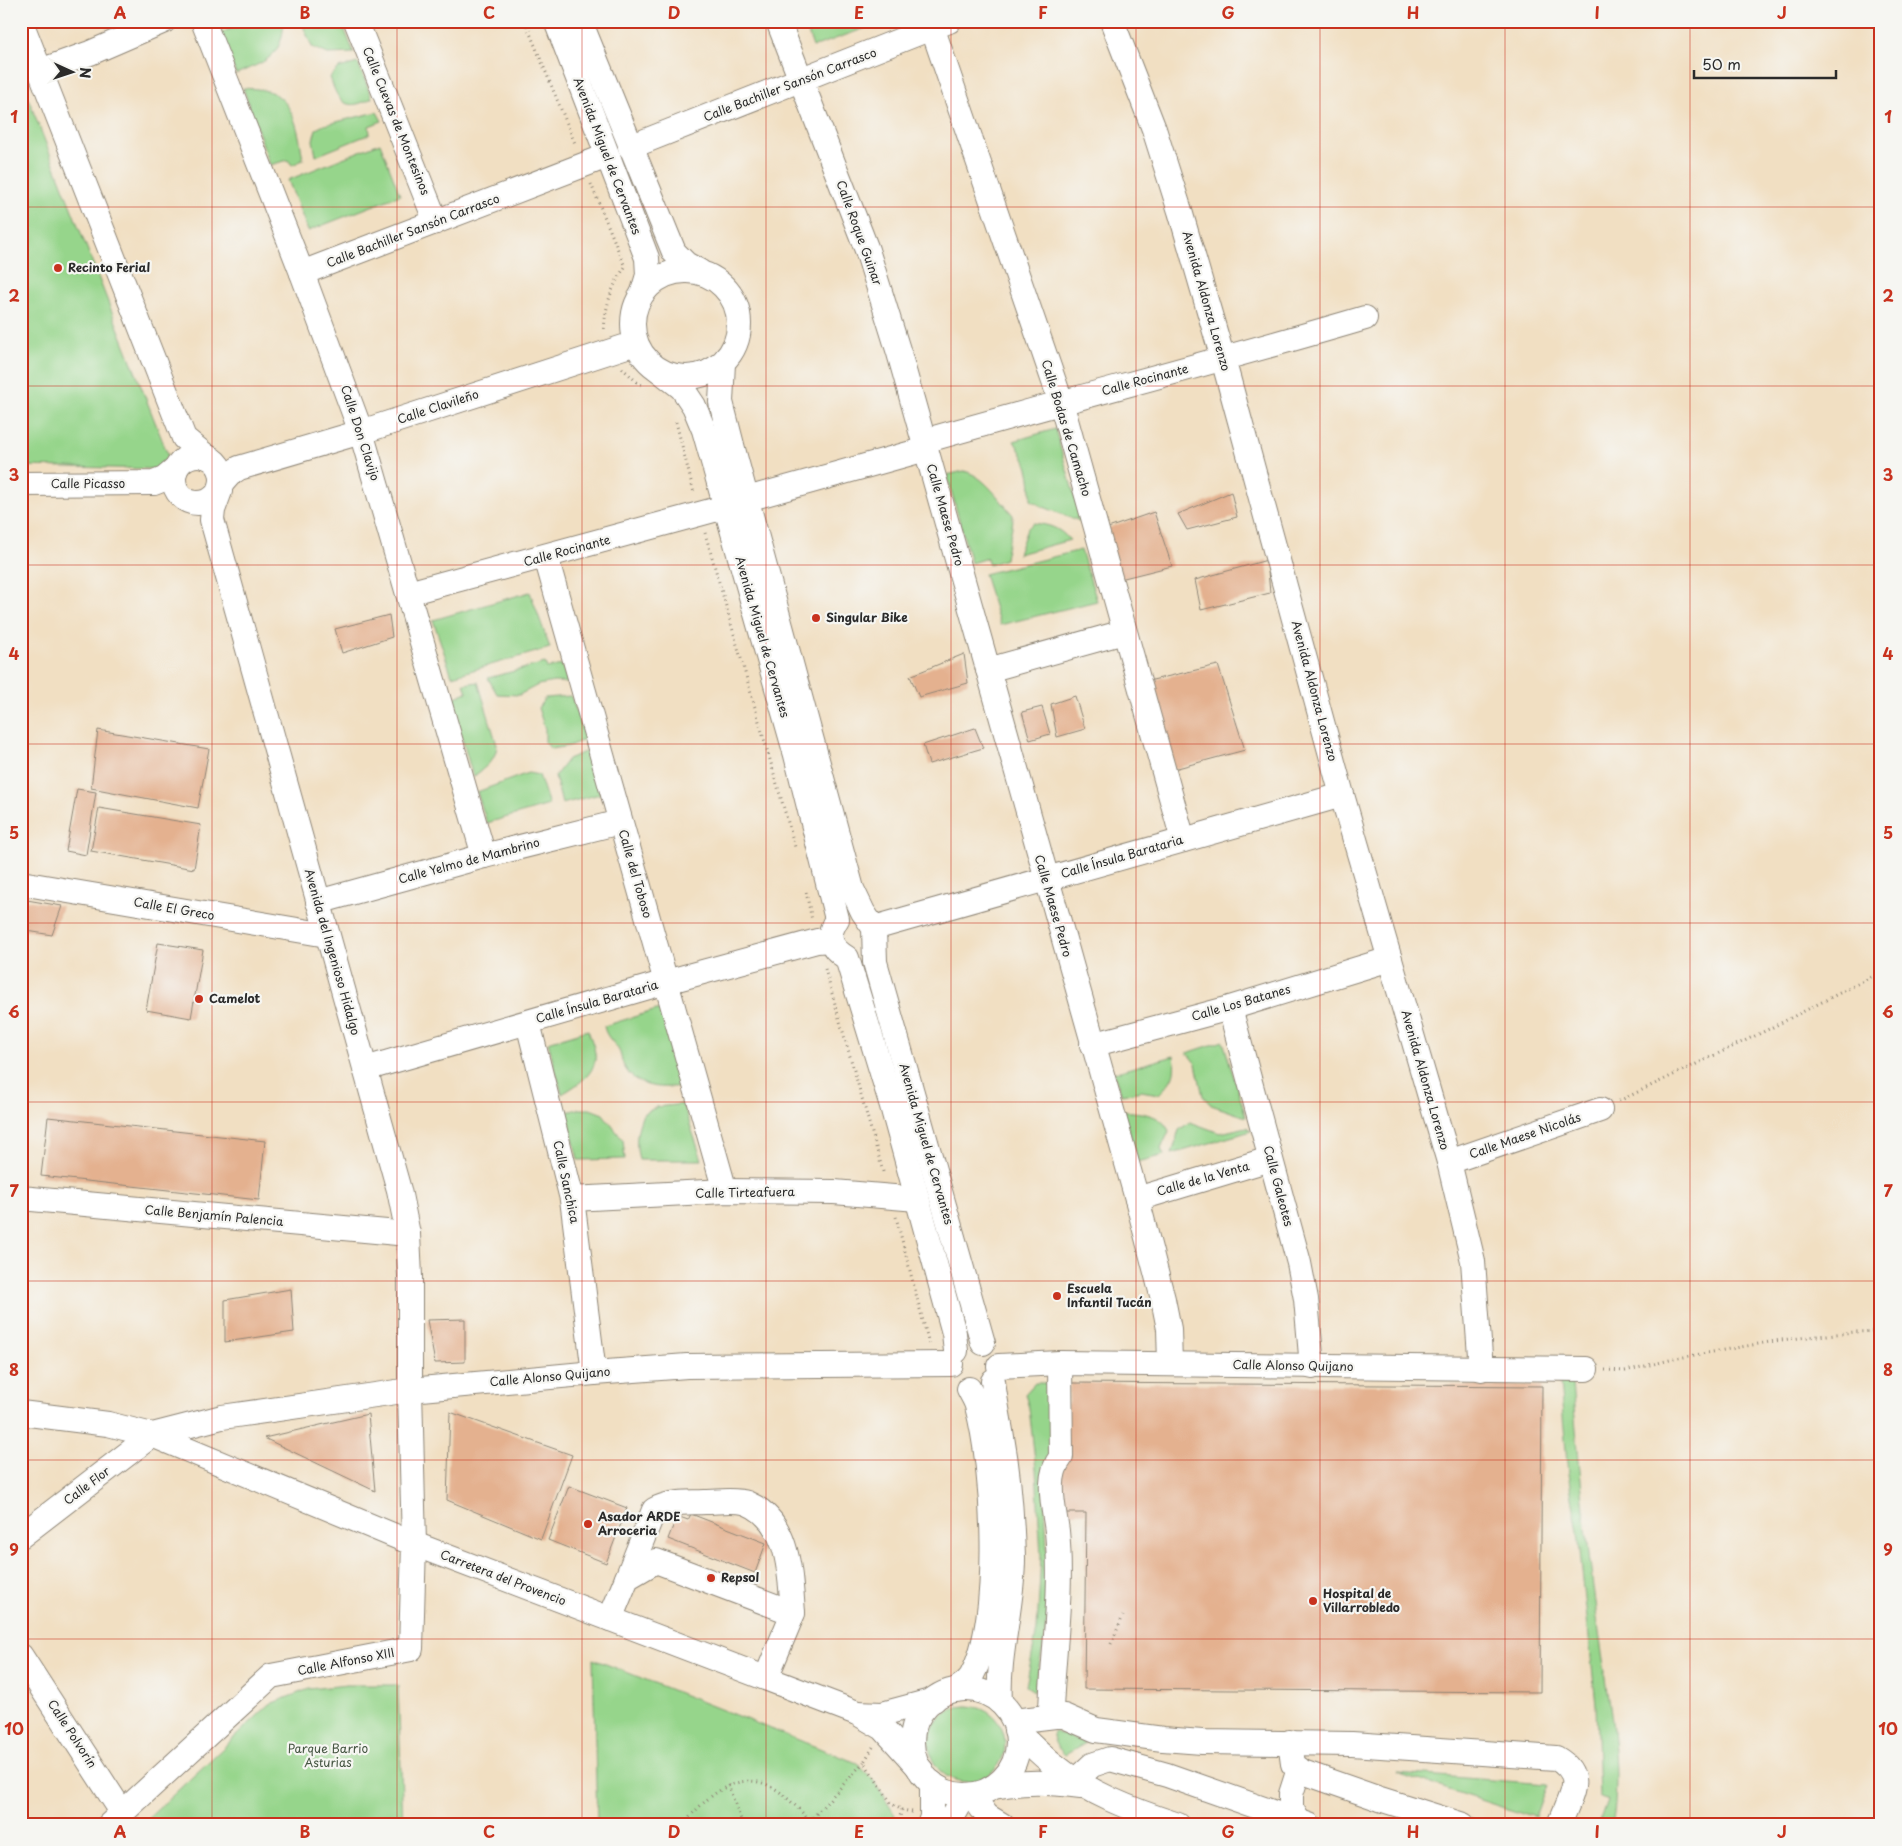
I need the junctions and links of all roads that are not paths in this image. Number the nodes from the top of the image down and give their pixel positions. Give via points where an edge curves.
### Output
1 (164, 21) edge
2 (204, 21) edge
3 (356, 21) edge
4 (556, 21) edge
5 (580, 21) edge
6 (778, 21) edge
7 (1112, 21) edge
8 (21, 22) edge
9 (937, 24) edge
10 (40, 71) junction
11 (802, 80) junction
12 (630, 147) junction
13 (607, 156) junction
14 (436, 222) junction
15 (698, 271) junction
16 (302, 273) junction
17 (643, 292) junction
18 (1365, 318) dead end
19 (636, 343) junction
20 (1223, 359) junction
21 (723, 363) junction
22 (656, 380) junction
23 (1061, 402) junction
24 (361, 432) junction
25 (184, 438) junction
26 (925, 445) junction
27 (211, 459) junction
28 (178, 466) junction
29 (227, 480) junction
30 (154, 483) junction
31 (21, 484) edge
32 (748, 499) junction
33 (187, 500) junction
34 (725, 506) junction
35 (212, 520) junction
36 (546, 557) junction
37 (408, 593) junction
38 (1124, 632) junction
39 (988, 670) junction
40 (1342, 795) junction
41 (620, 822) junction
42 (1183, 840) junction
43 (484, 856) junction
44 (1046, 879) junction
45 (21, 883) edge
46 (318, 902) junction
47 (870, 928) junction
48 (828, 933) junction
49 (327, 935) junction
50 (847, 958) junction
51 (1390, 959) junction
52 (666, 982) junction
53 (1230, 1008) junction
54 (528, 1023) junction
55 (1092, 1045) junction
56 (364, 1069) junction
57 (1600, 1110) road end
58 (1270, 1160) junction
59 (1449, 1162) junction
60 (724, 1192) junction
61 (21, 1198) edge
62 (1137, 1198) junction
63 (572, 1199) junction
64 (917, 1199) junction
65 (408, 1234) junction
66 (983, 1343) junction
67 (947, 1360) junction
68 (1060, 1364) junction
69 (1170, 1364) junction
70 (1312, 1366) junction
71 (1481, 1369) junction
72 (1586, 1369) road end
73 (594, 1373) junction
74 (996, 1373) junction
75 (969, 1389) junction
76 (410, 1390) junction
77 (21, 1413) edge
78 (152, 1436) junction
79 (21, 1536) edge
80 (414, 1544) junction
81 (627, 1578) junction
82 (792, 1613) junction
83 (610, 1619) junction
84 (21, 1656) edge
85 (766, 1678) junction
86 (956, 1690) junction
87 (934, 1700) junction
88 (1000, 1702) junction
89 (857, 1713) junction
90 (1055, 1716) junction
91 (1015, 1725) junction
92 (1290, 1742) junction
93 (1299, 1769) junction
94 (927, 1777) junction
95 (1081, 1783) junction
96 (977, 1792) junction
97 (116, 1818) edge
98 (1304, 1823) edge
99 (929, 1825) edge
100 (948, 1825) edge
101 (1002, 1825) edge
102 (1178, 1825) edge
103 (1463, 1825) edge
104 (1559, 1825) edge

1 - 10 street
2 - 16 street, Calle Don Clavijo
3 - 14 street, Calle Cuevas de Montesinos
4 - 13 street, Avenida Miguel de Cervantes
5 - 12 street, Avenida Miguel de Cervantes
6 - 11 street, Calle Roque Guinar
7 - 20 street, Avenida Aldonza Lorenzo via 1165,160
8 - 10 street
9 - 11 street, Calle Bachiller Sansón Carrasco
9 - 23 street, Calle Bodas de Camacho
10 - 25 street
11 - 12 street, Calle Bachiller Sansón Carrasco
11 - 26 street, Calle Roque Guinar via 868,250
12 - 15 street, Avenida Miguel de Cervantes via 674,252
13 - 14 street, Calle Bachiller Sansón Carrasco
13 - 17 street, Avenida Miguel de Cervantes via 646,258 648,275
14 - 16 street, Calle Bachiller Sansón Carrasco
15 - 17 street via 679,270 664,274
15 - 21 street via 716,278 729,290 738,310 739,334 734,349
16 - 24 street, Calle Don Clavijo
17 - 19 street via 636,305 633,322
18 - 20 street, Calle Rocinante
19 - 22 street
19 - 24 street, Calle Clavileño
20 - 23 street, Calle Rocinante
20 - 40 street, Avenida Aldonza Lorenzo
21 - 22 street via 692,377
21 - 32 street, Avenida Miguel de Cervantes via 720,402
22 - 34 street, Avenida Miguel de Cervantes via 682,388 694,406
23 - 26 street, Calle Rocinante
23 - 38 street, Calle Bodas de Camacho
24 - 29 street, Calle Clavileño
24 - 37 street, Calle Don Clavijo
25 - 27 street
25 - 28 street
26 - 32 street, Calle Rocinante
26 - 39 street, Calle Maese Pedro
27 - 28 street via 193,456
27 - 29 street via 228,467
28 - 30 street via 164,479
28 - 33 street via 174,483
29 - 33 street via 209,501
29 - 35 street, Avenida del Ingenioso Hidalgo via 213,510
30 - 31 street, Calle Picasso
30 - 33 street, Calle Picasso
32 - 47 street, Avenida Miguel de Cervantes via 852,889
33 - 35 street
34 - 36 street, Calle Rocinante
34 - 48 street, Avenida Miguel de Cervantes via 796,755
35 - 46 street, Avenida del Ingenioso Hidalgo
36 - 37 street, Calle Rocinante
36 - 41 street, Calle del Toboso
37 - 43 street, Calle Don Clavijo
38 - 39 street
38 - 42 street, Calle Bodas de Camacho
39 - 44 street, Calle Maese Pedro
40 - 42 street, Calle Ínsula Barataria
40 - 51 street, Avenida Aldonza Lorenzo
41 - 43 street, Calle Yelmo de Mambrino
41 - 52 street, Calle del Toboso
42 - 44 street, Calle Ínsula Barataria
43 - 46 street, Calle Yelmo de Mambrino
44 - 47 street, Calle Ínsula Barataria
44 - 55 street, Calle Maese Pedro
45 - 49 street, Calle El Greco
46 - 49 street, Avenida del Ingenioso Hidalgo
47 - 48 street via 849,912
47 - 50 street via 867,953
47 - 66 street, Avenida Miguel de Cervantes via 875,962
48 - 50 street, Avenida Miguel de Cervantes via 837,952
48 - 52 street, Calle Ínsula Barataria
49 - 56 street, Avenida del Ingenioso Hidalgo
50 - 64 street, Avenida Miguel de Cervantes
51 - 53 street, Calle Los Batanes
51 - 59 street, Avenida Aldonza Lorenzo
52 - 54 street, Calle Ínsula Barataria
52 - 60 street, Calle del Toboso
53 - 55 street, Calle Los Batanes
53 - 58 street, Calle Galeotes
54 - 56 street, Calle Ínsula Barataria
54 - 63 street, Calle Sanchica
55 - 62 street, Calle Maese Pedro
56 - 65 street, Avenida del Ingenioso Hidalgo via 399,1190
57 - 59 street, Calle Maese Nicolás
58 - 62 street, Calle de la Venta
58 - 70 street, Calle Galeotes via 1299,1263
59 - 71 street, Avenida Aldonza Lorenzo via 1473,1261
60 - 63 street, Calle Tirteafuera
60 - 64 street, Calle Tirteafuera via 834,1192
61 - 65 street, Calle Benjamín Palencia
62 - 69 street, Calle Maese Pedro via 1169,1329
63 - 73 street, Calle Sanchica
64 - 67 street, Avenida Miguel de Cervantes via 954,1333
65 - 76 street, Avenida del Ingenioso Hidalgo
66 - 67 street via 969,1343
66 - 74 street via 995,1352
67 - 73 street, Calle Alonso Quijano via 687,1366
67 - 75 street via 956,1380
68 - 69 street, Calle Alonso Quijano
68 - 74 street, Calle Alonso Quijano
68 - 90 street via 1061,1457 1052,1485 1059,1580 1052,1666 1051,1711
69 - 70 street, Calle Alonso Quijano
70 - 71 street, Calle Alonso Quijano
71 - 72 street, Calle Alonso Quijano
73 - 76 street, Calle Alonso Quijano
74 - 75 street via 983,1389
74 - 88 street via 995,1403 1012,1514 1011,1595 1000,1667
75 - 86 street via 977,1405 986,1455 993,1554 991,1596 982,1649 972,1676
76 - 78 street, Calle Alonso Quijano via 222,1417
76 - 80 street, Calle Alfonso XIII
77 - 78 street, Carretera del Provencio via 108,1424
78 - 79 street, Calle Flor
78 - 80 street, Carretera del Provencio
80 - 83 street, Carretera del Provencio
80 - 97 street, Calle Alfonso XIII via 411,1649 271,1676
81 - 82 street via 656,1561
81 - 82 street via 654,1510 664,1504 746,1503 776,1526 784,1545
81 - 83 street
82 - 85 street
83 - 85 street, Carretera del Provencio
84 - 97 street, Calle Polvorín
85 - 89 street, Carretera del Provencio
86 - 87 street
86 - 88 street via 977,1690
87 - 89 street, Carretera del Provencio via 882,1714
87 - 94 street via 917,1721 913,1737 913,1752
88 - 91 street
89 - 94 street, Carretera del Provencio via 883,1728
90 - 91 street
90 - 92 street via 1064,1716 1096,1730 1163,1739
91 - 95 street via 1053,1765
91 - 96 street via 1018,1746 1013,1765 1005,1778
92 - 93 street via 1293,1764
92 - 104 street via 1556,1758 1568,1765 1574,1779
93 - 98 street via 1290,1808
93 - 103 street
94 - 96 street via 939,1789 953,1794
94 - 99 street via 933,1801
95 - 96 street via 1023,1782
95 - 98 street via 1092,1765 1110,1759 1167,1775
95 - 102 street via 1120,1803
96 - 100 street
96 - 101 street via 987,1816

